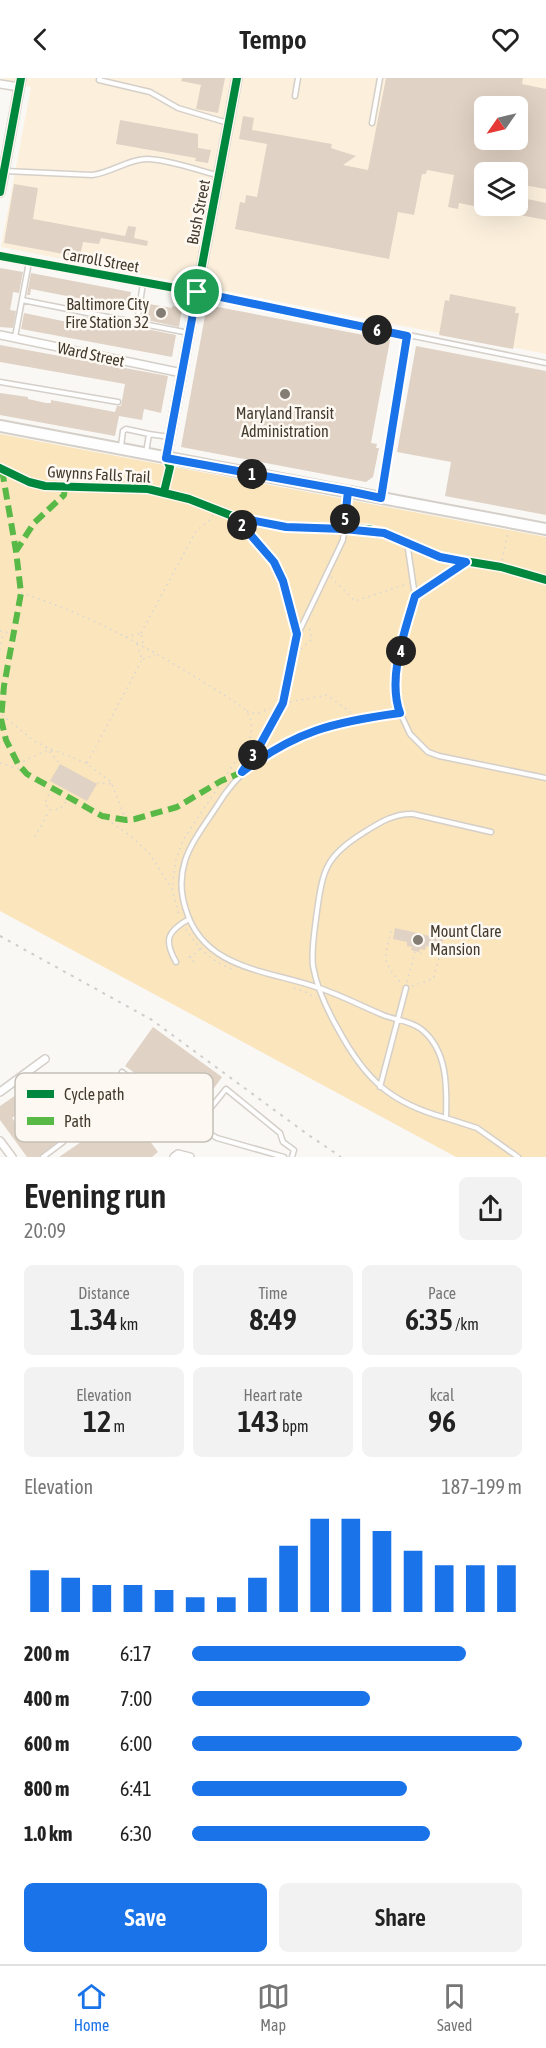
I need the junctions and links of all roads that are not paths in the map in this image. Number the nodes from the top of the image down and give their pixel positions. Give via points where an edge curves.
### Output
1 (92, 78) edge
2 (237, 78) edge
3 (298, 78) edge
4 (380, 78) edge
5 (100, 79) edge
6 (20, 83) edge
7 (0, 84) edge
8 (295, 96) dead end
9 (229, 123) junction
10 (372, 123) dead end
11 (2, 170) edge
12 (219, 176) junction
13 (0, 192) edge
14 (0, 256) edge
15 (30, 261) junction
16 (143, 282) junction
17 (197, 292) junction
18 (22, 300) junction
19 (137, 323) junction
20 (189, 333) junction
21 (0, 335) edge
22 (407, 336) junction
23 (15, 338) junction
24 (546, 363) edge
25 (182, 373) junction
26 (0, 382) edge
27 (118, 402) dead end
28 (0, 426) edge
29 (149, 434) junction
30 (170, 438) junction
31 (120, 449) junction
32 (146, 454) junction
33 (166, 458) junction
34 (348, 491) junction
35 (164, 492) dead end
36 (381, 498) junction
37 (235, 517) junction
38 (344, 529) junction
39 (546, 529) edge
40 (407, 542) junction
41 (466, 562) junction
42 (546, 580) edge
43 (415, 596) junction
44 (297, 634) junction
45 (400, 713) junction
46 (242, 772) junction
47 (546, 778) edge
48 (491, 832) dead end
49 (189, 919) junction
50 (176, 962) dead end
51 (318, 987) junction
52 (406, 988) road end
53 (398, 1020) junction
54 (45, 1059) dead end
55 (26, 1073) edge
56 (15, 1081) edge
57 (380, 1087) junction
58 (0, 1092) edge
59 (213, 1105) edge
60 (446, 1118) junction
61 (213, 1136) edge
62 (0, 1141) edge
63 (63, 1142) dead end
64 (189, 1156) edge
65 (12, 1157) edge
66 (43, 1157) edge
67 (174, 1157) edge
68 (284, 1157) edge
69 (292, 1157) edge
70 (518, 1157) edge

1 - 5 lane
2 - 9 street, Bush Street
3 - 8 lane
4 - 10 lane
5 - 9 lane via 150,92 178,108
6 - 7 street
6 - 11 street
9 - 12 street, Bush Street
11 - 12 lane via 103,174 147,159
11 - 13 street
12 - 17 street, Bush Street
14 - 15 street, Carroll Street
15 - 16 street, Carroll Street
15 - 18 lane
16 - 17 street, Carroll Street
16 - 19 lane
17 - 20 street, Bush Street
17 - 22 lane
18 - 19 lane
18 - 23 lane
19 - 20 lane
20 - 25 street, Bush Street
21 - 23 street, Ward Street
22 - 24 lane
22 - 36 lane
23 - 25 street, Ward Street
25 - 30 street, Bush Street
26 - 27 lane
28 - 31 main road
29 - 30 lane
29 - 31 lane via 126,429
29 - 32 lane
30 - 33 street, Bush Street
31 - 32 main road
32 - 33 main road
33 - 34 main road
34 - 36 main road
34 - 38 lane
35 - 37 lane, Gwynns Falls Trail
36 - 39 main road
37 - 38 lane, Gwynns Falls Trail via 286,527
37 - 44 lane via 274,562
38 - 40 lane, Gwynns Falls Trail via 368,529
38 - 44 lane
40 - 41 lane, Gwynns Falls Trail via 440,557
40 - 43 lane
41 - 42 lane, Gwynns Falls Trail
41 - 43 lane
43 - 45 lane via 398,663 395,689
44 - 46 lane via 283,703
45 - 46 lane via 312,730 266,753
45 - 47 lane via 410,734 428,752
46 - 49 lane via 219,801 185,861 181,888
48 - 51 lane via 403,814 378,823 337,851 324,878 316,916 313,963
49 - 50 lane via 170,933 168,941
49 - 51 lane via 207,946 226,960
51 - 53 lane
51 - 57 lane via 347,1047
52 - 53 lane
53 - 57 lane
53 - 60 lane via 423,1030 437,1050 445,1075
54 - 55 street
56 - 58 street
57 - 60 lane via 397,1100
59 - 69 lane via 226,1089 280,1133 283,1142 294,1150
60 - 70 lane via 477,1128
61 - 68 lane
62 - 65 street
63 - 66 lane
64 - 67 street

